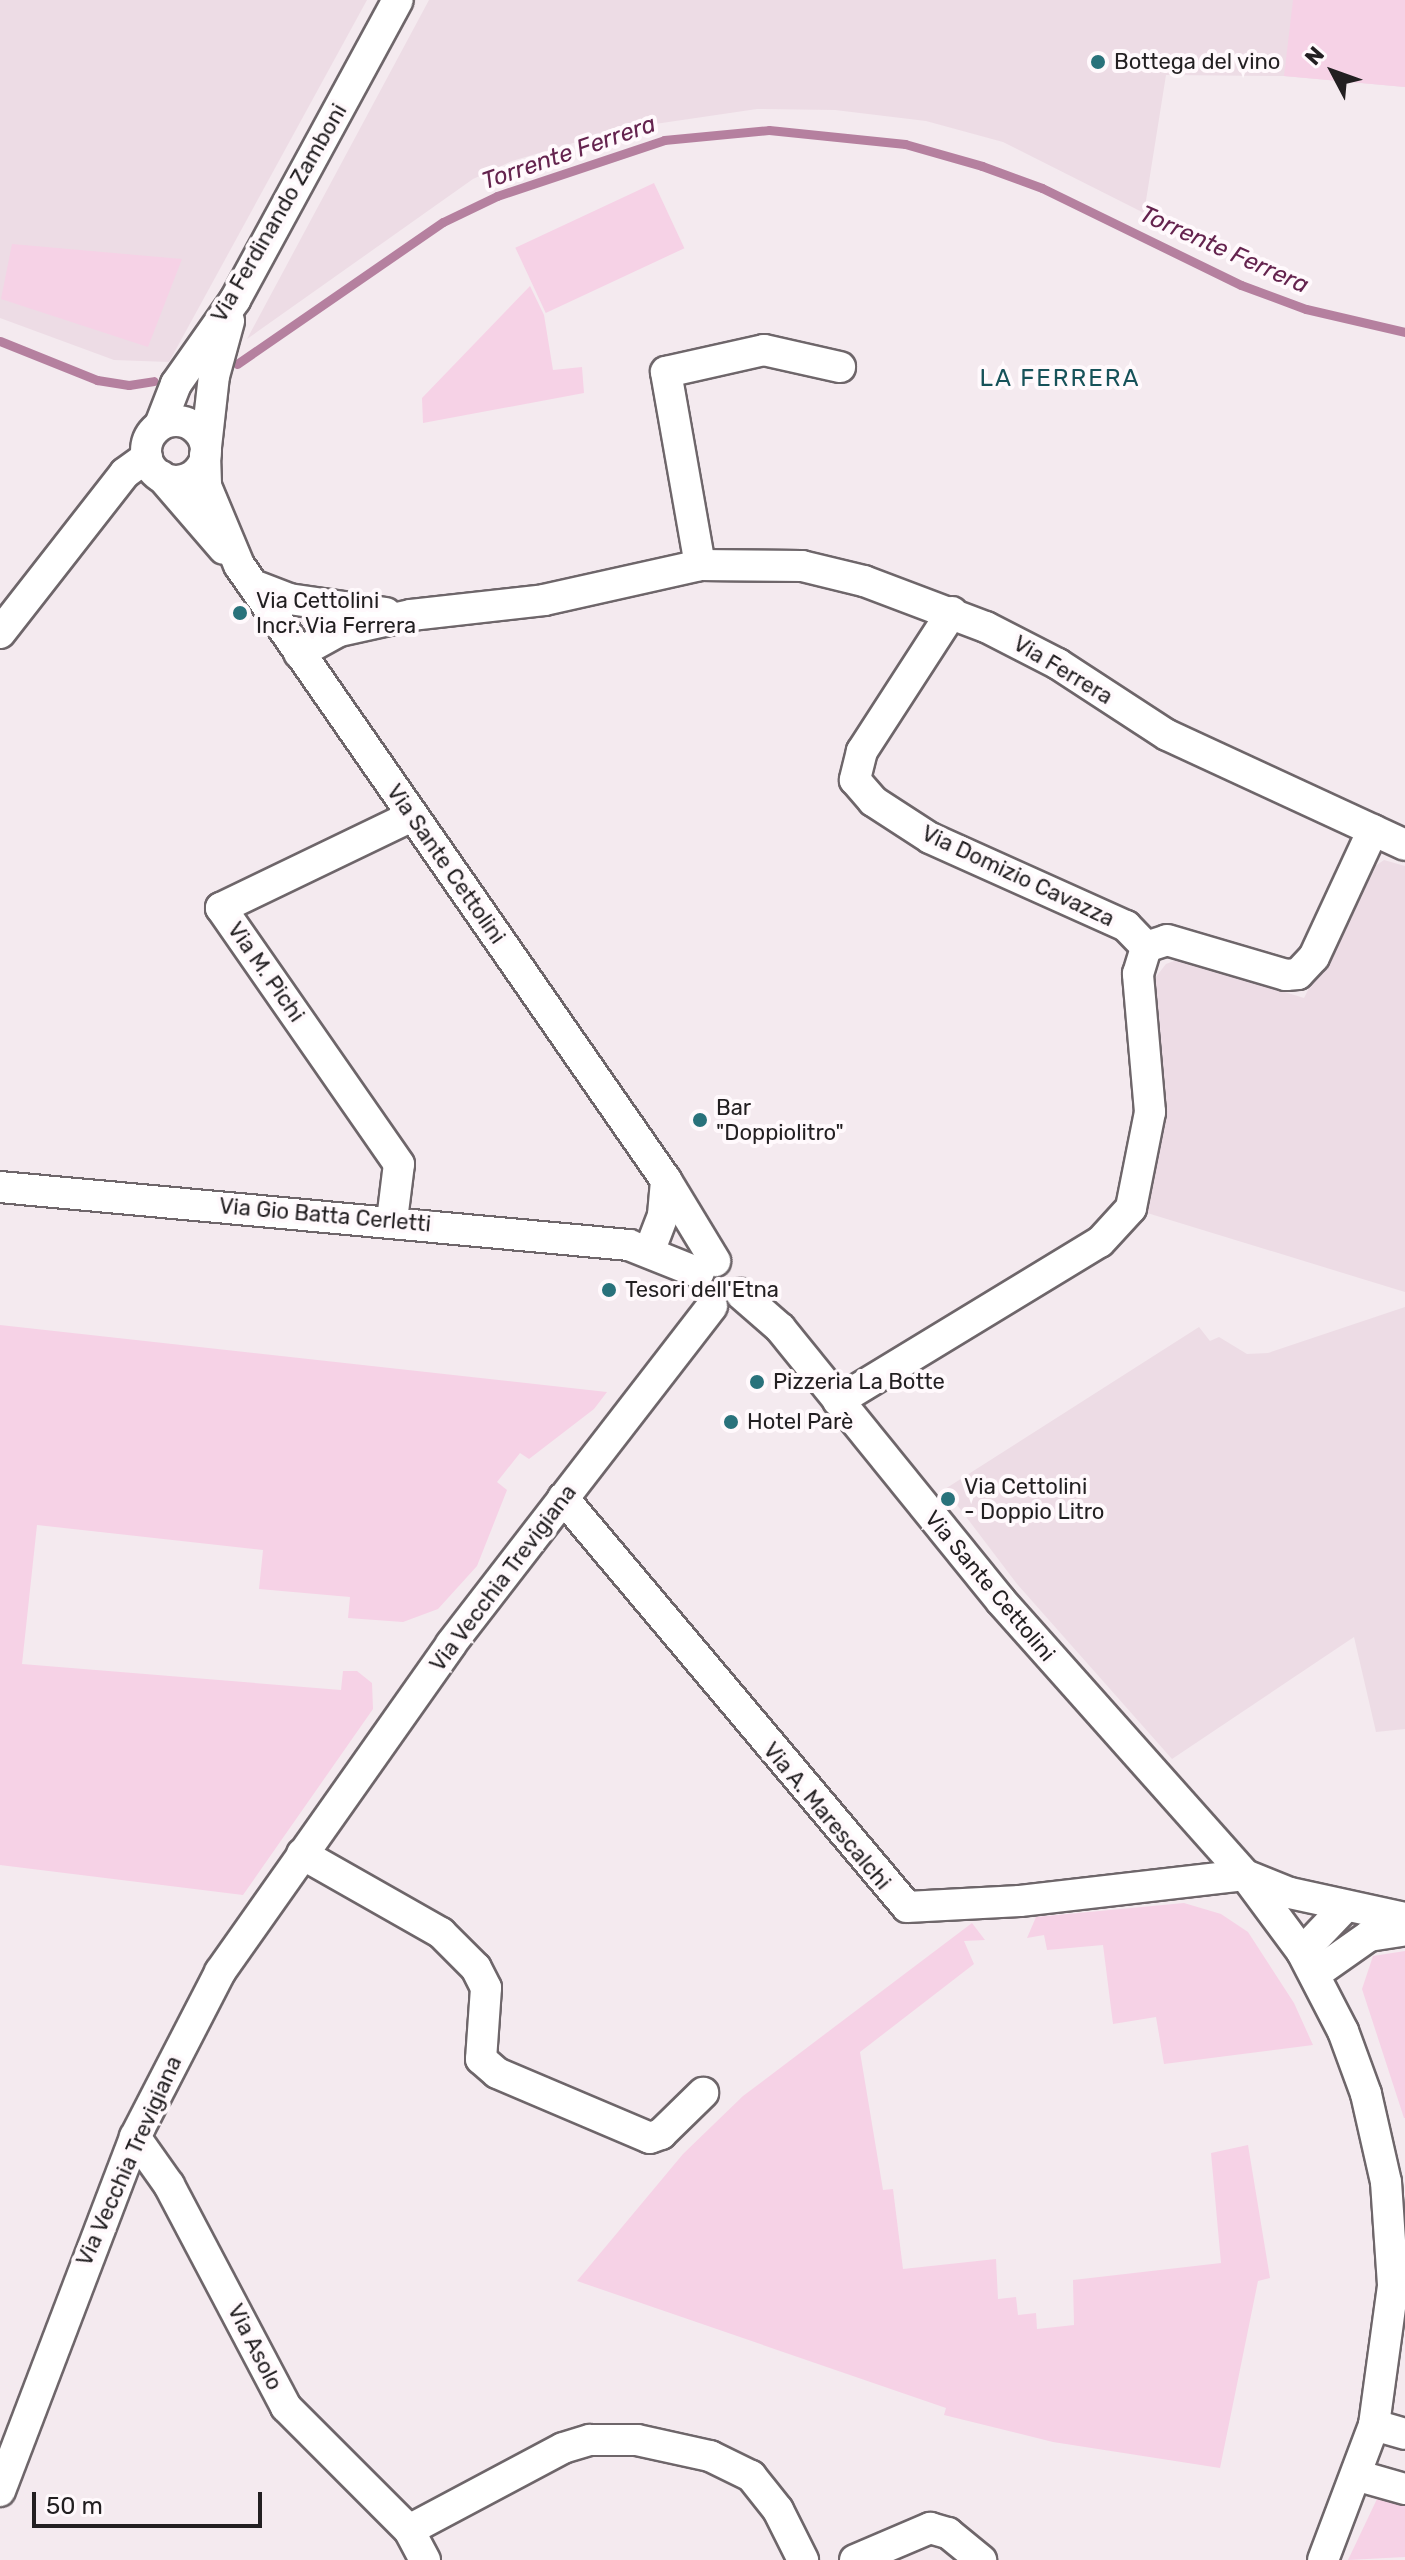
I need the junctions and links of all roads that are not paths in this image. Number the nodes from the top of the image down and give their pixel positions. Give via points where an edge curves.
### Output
1 (398, 0) edge
2 (235, 300) junction
3 (840, 367) dead end
4 (160, 425) junction
5 (206, 451) junction
6 (154, 467) junction
7 (700, 565) junction
8 (246, 575) junction
9 (952, 612) junction
10 (411, 615) junction
11 (0, 633) edge
12 (299, 653) junction
13 (412, 816) junction
14 (1373, 830) junction
15 (1405, 845) edge
16 (1146, 947) junction
17 (666, 1180) junction
18 (0, 1187) edge
19 (392, 1220) junction
20 (649, 1252) junction
21 (707, 1267) junction
22 (741, 1294) junction
23 (712, 1306) junction
24 (838, 1401) junction
25 (563, 1498) junction
26 (302, 1854) junction
27 (1245, 1875) junction
28 (1345, 1907) junction
29 (1405, 1918) edge
30 (1405, 1930) edge
31 (1309, 1963) junction
32 (703, 2093) dead end
33 (135, 2137) junction
34 (1374, 2425) junction
35 (1405, 2434) edge
36 (1359, 2476) junction
37 (1405, 2489) edge
38 (0, 2491) edge
39 (409, 2530) junction
40 (425, 2560) edge
41 (803, 2560) edge
42 (855, 2560) edge
43 (981, 2560) edge
44 (1323, 2560) edge

1 - 2 street, Via Ferdinando Zamboni
2 - 4 street, Via Ferdinando Zamboni via 176,384
2 - 5 street, Via Sante Cettolini via 214,376
3 - 7 street via 764,350 666,372
4 - 5 street via 185,422 199,431
4 - 6 street, Via Ferdinando Zamboni via 149,439
5 - 6 street via 189,477
5 - 8 street, Via Sante Cettolini via 206,486
6 - 8 street
6 - 11 street via 125,473
7 - 9 street, Via Ferrera via 802,566
7 - 10 street, Via Ferrera via 544,600
8 - 10 street, Via Ferrera via 289,599
8 - 12 street, Via Sante Cettolini
9 - 14 street, Via Ferrera via 1058,664 1167,735
9 - 16 street, Via Domizio Cavazza via 862,751 855,780 873,801 930,838 1126,926
10 - 12 street, Via Ferrera via 339,631
12 - 13 street, Via Sante Cettolini
13 - 17 street, Via Sante Cettolini
13 - 19 street, Via M. Pichi via 221,908 399,1164
14 - 15 street, Via Ferrera
14 - 16 street via 1314,957 1298,974 1167,940
16 - 24 street via 1138,974 1150,1112 1131,1208 1100,1242
17 - 20 street via 663,1215
17 - 21 street, Via Sante Cettolini
18 - 19 street, Via Gio Batta Cerletti
19 - 20 street, Via Gio Batta Cerletti via 629,1245
20 - 21 street, Via Gio Batta Cerletti
21 - 22 street, Via Sante Cettolini via 729,1262 741,1272
21 - 23 street, Via Sante Cettolini via 698,1293
22 - 23 street via 732,1305
22 - 24 street, Via Sante Cettolini via 780,1328
23 - 25 street, Via Vecchia Trevigiana
24 - 27 street, Via Sante Cettolini via 1070,1682
25 - 26 street, Via Vecchia Trevigiana
25 - 27 street, Via A. Marescalchi via 907,1907 1020,1901
26 - 32 street via 441,1933 476,1968 486,1988 481,2059 497,2073 650,2138 661,2134
26 - 33 street, Via Vecchia Trevigiana via 220,1972
27 - 28 street
27 - 31 street, Via Sante Cettolini
28 - 29 street
28 - 31 street
30 - 31 street via 1369,1936
31 - 34 street, Via Sante Cettolini via 1366,2094 1386,2182 1393,2286
33 - 38 street, Via Vecchia Trevigiana
33 - 39 street, Via Asolo via 190,2223 286,2407
34 - 35 street
34 - 36 street, Via Sante Cettolini
36 - 37 street
36 - 44 street, Via Sante Cettolini
39 - 40 street, Via Asolo
39 - 41 street via 563,2448 590,2440 637,2440 710,2456 751,2476 778,2510
42 - 43 street via 930,2528 948,2533

